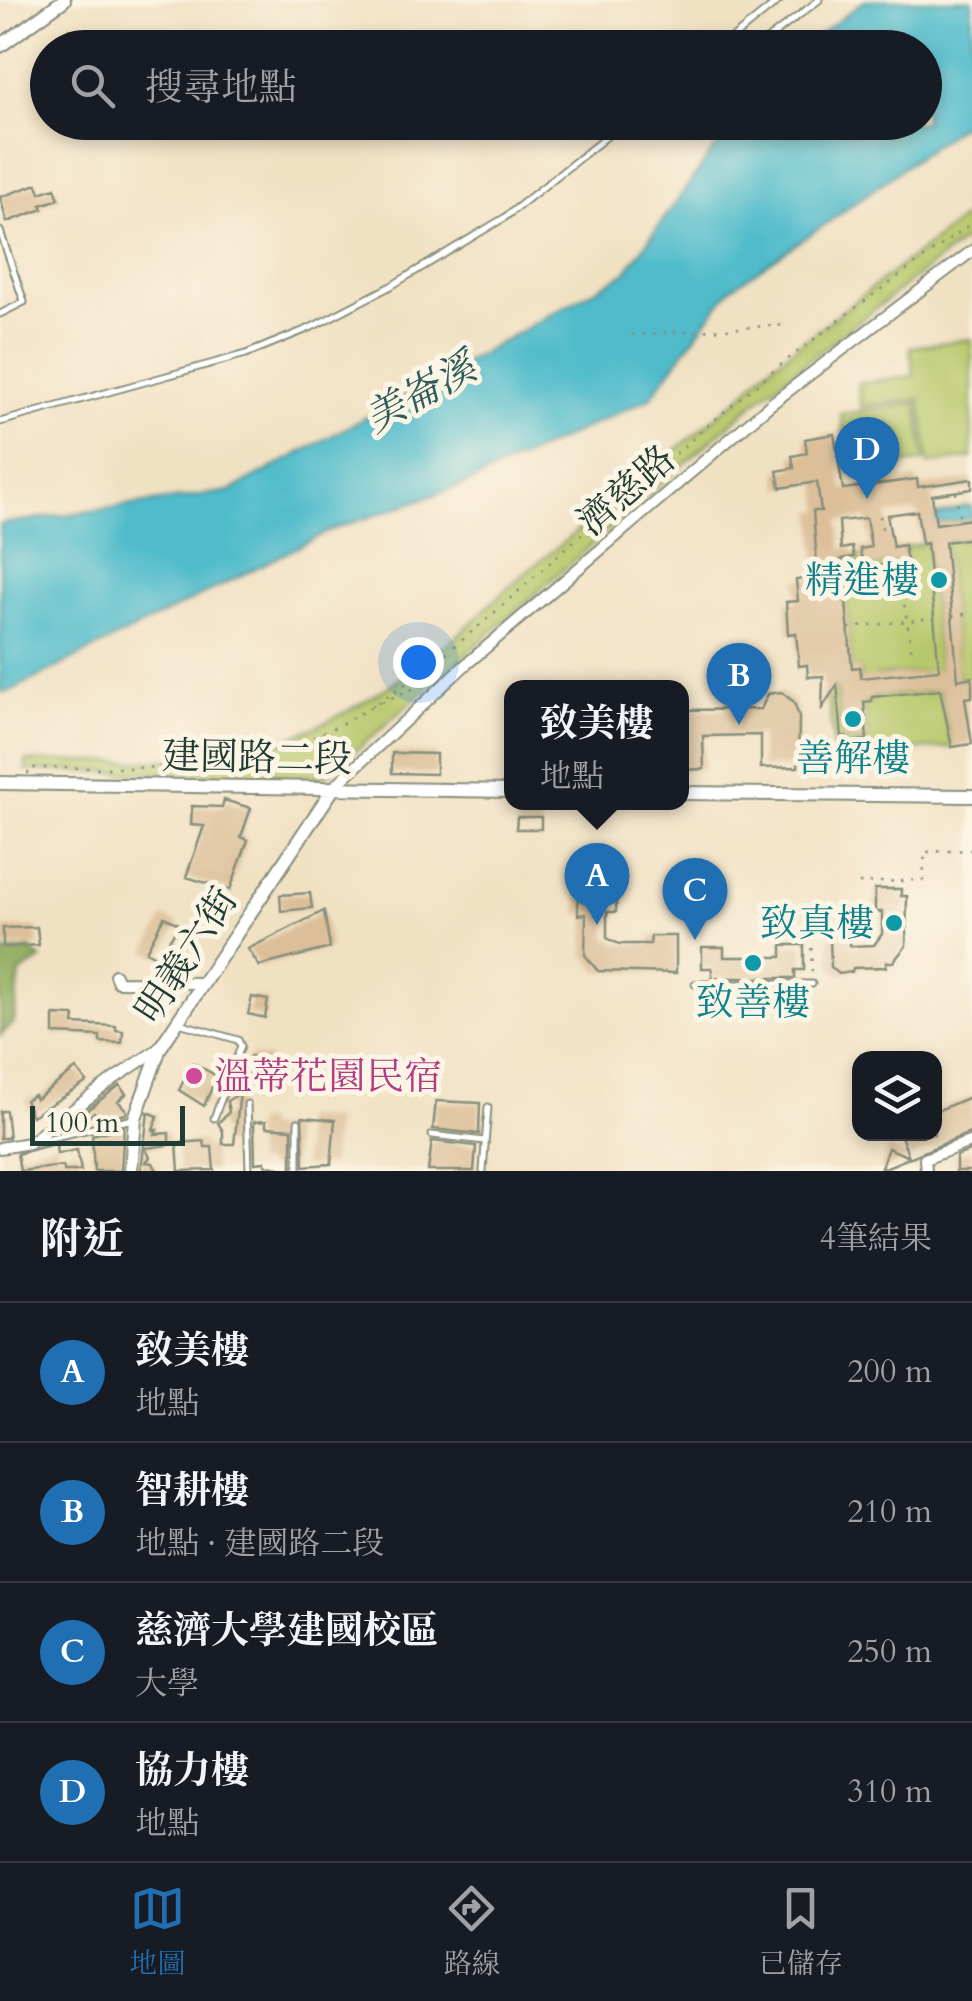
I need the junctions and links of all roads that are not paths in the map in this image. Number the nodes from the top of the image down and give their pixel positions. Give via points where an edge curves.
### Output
1 (64, 0) edge
2 (780, 0) edge
3 (818, 0) edge
4 (742, 30) edge
5 (779, 30) edge
6 (0, 46) edge
7 (602, 140) edge
8 (0, 231) edge
9 (972, 251) edge
10 (0, 314) edge
11 (0, 422) edge
12 (0, 784) edge
13 (333, 789) junction
14 (504, 791) edge
15 (689, 793) edge
16 (972, 796) edge
17 (114, 975) dead end
18 (201, 983) junction
19 (695, 984) dead end
20 (812, 984) road end
21 (176, 1022) junction
22 (160, 1048) junction
23 (247, 1104) dead end
24 (488, 1107) dead end
25 (136, 1118) junction
26 (214, 1118) dead end
27 (298, 1122) dead end
28 (432, 1135) dead end
29 (485, 1141) junction
30 (972, 1141) edge
31 (29, 1143) junction
32 (0, 1148) edge
33 (130, 1171) edge
34 (248, 1171) edge
35 (298, 1171) edge
36 (483, 1171) edge
37 (926, 1171) edge

1 - 6 street
2 - 4 lane
3 - 5 lane
7 - 11 lane via 504,218 310,328 246,354
8 - 10 lane via 24,302
9 - 13 street, 濟慈路 via 771,404 447,682
12 - 13 street, 建國路二段
13 - 14 street, 建國路二段
13 - 18 street, 明義六街
15 - 16 street
17 - 18 street via 118,982
18 - 21 street, 明義六街
19 - 20 lane
21 - 22 street, 明義六街
21 - 26 lane via 242,1046
22 - 25 street, 明義六街
22 - 31 street
23 - 34 lane
24 - 29 lane
25 - 31 lane
25 - 33 street, 明義六街
27 - 35 lane
28 - 29 lane
29 - 36 lane
30 - 37 street via 926,1160
31 - 32 street

